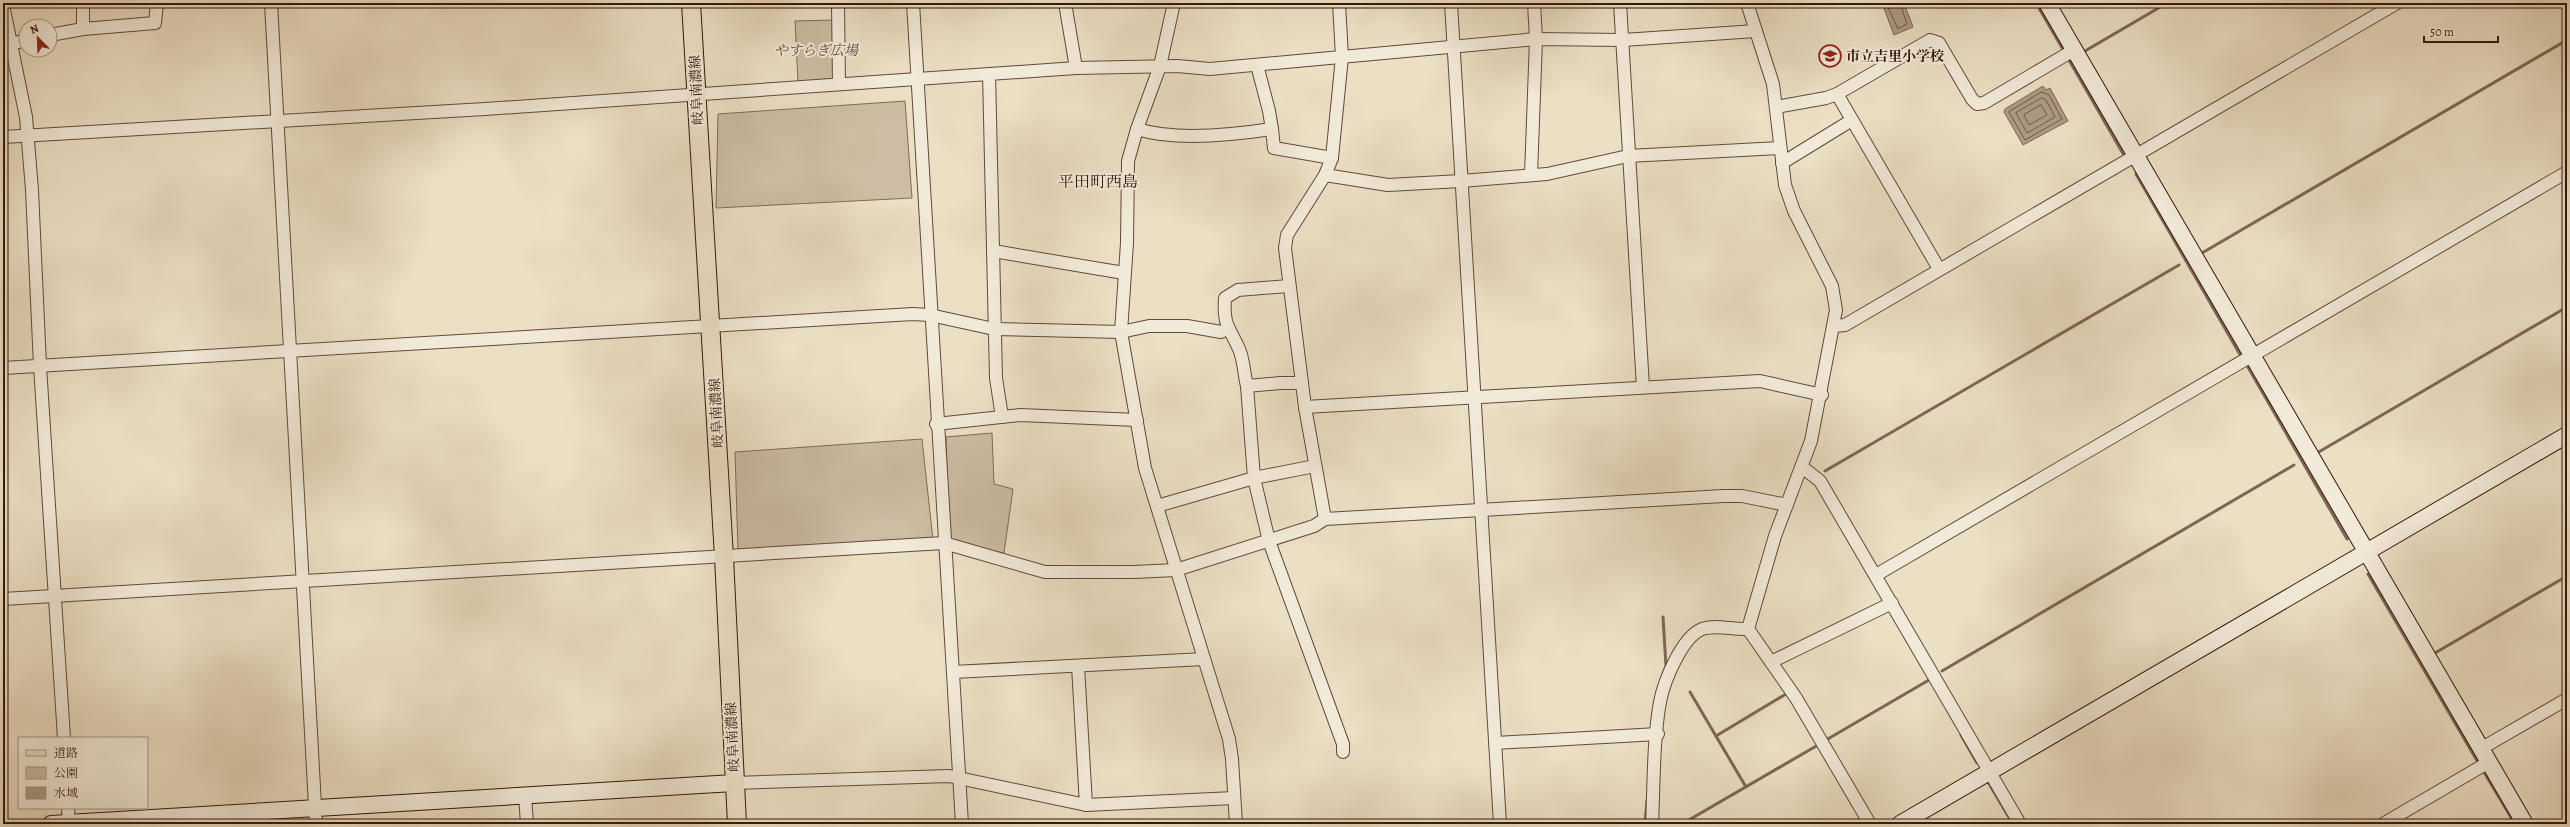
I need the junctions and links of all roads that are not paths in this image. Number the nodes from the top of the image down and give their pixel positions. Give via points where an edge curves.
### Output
1 (84, 3) edge
2 (157, 3) edge
3 (271, 3) edge
4 (691, 3) edge
5 (838, 3) edge
6 (913, 3) edge
7 (1065, 3) edge
8 (1174, 3) edge
9 (1339, 3) edge
10 (1450, 3) edge
11 (1534, 3) edge
12 (1620, 3) edge
13 (1746, 3) edge
14 (2047, 3) edge
15 (2397, 3) edge
16 (3, 5) edge
17 (2380, 7) edge
18 (83, 29) junction
19 (1756, 31) junction
20 (58, 34) edge
21 (1536, 39) junction
22 (1622, 40) junction
23 (18, 42) edge
24 (8, 45) edge
25 (1453, 47) junction
26 (2074, 50) junction
27 (1342, 58) junction
28 (1257, 65) junction
29 (1160, 66) junction
30 (1076, 68) junction
31 (989, 74) junction
32 (917, 79) junction
33 (839, 84) junction
34 (696, 94) junction
35 (1837, 94) junction
36 (1776, 107) junction
37 (1852, 120) junction
38 (278, 121) junction
39 (1137, 129) junction
40 (1272, 130) junction
41 (27, 136) junction
42 (3, 137) edge
43 (1780, 148) junction
44 (2136, 155) junction
45 (1628, 156) junction
46 (1332, 158) junction
47 (1782, 163) junction
48 (2567, 172) edge
49 (1325, 174) junction
50 (1531, 175) junction
51 (1461, 181) junction
52 (993, 251) junction
53 (1939, 269) junction
54 (1124, 273) junction
55 (1288, 286) junction
56 (930, 315) junction
57 (1835, 326) junction
58 (710, 327) junction
59 (994, 329) junction
60 (1227, 329) junction
61 (1121, 332) junction
62 (291, 352) junction
63 (2246, 358) junction
64 (40, 366) junction
65 (3, 368) edge
66 (1302, 383) junction
67 (1247, 386) junction
68 (1644, 387) junction
69 (1822, 395) junction
70 (1475, 397) junction
71 (1305, 407) junction
72 (1002, 417) junction
73 (1137, 420) junction
74 (936, 424) junction
75 (2567, 435) edge
76 (1315, 466) junction
77 (1802, 467) junction
78 (1254, 478) junction
79 (1787, 505) junction
80 (1157, 506) junction
81 (1481, 511) junction
82 (1325, 519) junction
83 (1270, 541) junction
84 (944, 543) junction
85 (2366, 552) junction
86 (724, 556) junction
87 (1176, 570) junction
88 (1876, 575) junction
89 (303, 582) junction
90 (55, 596) junction
91 (3, 599) edge
92 (1892, 603) junction
93 (1748, 629) junction
94 (1204, 659) junction
95 (1771, 662) junction
96 (1078, 666) junction
97 (952, 672) junction
98 (2567, 699) edge
99 (1658, 734) junction
100 (64, 737) edge
101 (1495, 743) junction
102 (1343, 752) dead end
103 (2486, 755) junction
104 (1990, 772) junction
105 (960, 776) junction
106 (734, 783) junction
107 (525, 794) junction
108 (1234, 798) junction
109 (1086, 805) junction
110 (315, 807) junction
111 (69, 818) edge
112 (51, 824) edge
113 (316, 824) edge
114 (527, 824) edge
115 (737, 824) edge
116 (962, 824) edge
117 (1236, 824) edge
118 (1500, 824) edge
119 (1652, 824) edge
120 (1870, 824) edge
121 (1900, 824) edge
122 (2020, 824) edge
123 (2384, 824) edge
124 (2525, 824) edge

1 - 18 street
2 - 18 street via 155,24
3 - 38 street
4 - 34 main road, 岐阜南濃線
5 - 33 street
6 - 32 street
7 - 30 street
8 - 29 street
9 - 27 street
10 - 25 street
11 - 21 street
12 - 22 street
13 - 19 street
14 - 26 street
15 - 17 street
16 - 24 street
17 - 44 street
18 - 20 street
19 - 22 street
19 - 36 street via 1773,84
21 - 22 street
21 - 25 street
21 - 50 street
22 - 45 street
23 - 24 street
24 - 41 street via 26,117
25 - 27 street
25 - 51 street
26 - 35 street via 1984,103 1977,104 1939,42 1930,40
26 - 44 street
27 - 28 street
27 - 46 street
28 - 29 street via 1210,69
28 - 40 street via 1270,111
29 - 30 street
29 - 39 street
30 - 31 street
31 - 32 street
31 - 52 street
32 - 33 street
32 - 56 street
33 - 34 street
34 - 38 street
34 - 58 main road, 岐阜南濃線
35 - 36 street
35 - 37 street
36 - 43 street
37 - 47 street
37 - 53 street
38 - 41 street
38 - 62 street
39 - 40 street via 1203,136
39 - 54 street via 1128,161
40 - 46 street via 1274,148
41 - 42 street
41 - 64 street
43 - 45 street
43 - 47 street
44 - 53 street
44 - 63 street
45 - 50 street via 1547,174
45 - 68 street
46 - 49 street
47 - 57 street via 1785,185 1794,210 1832,286 1836,310
48 - 63 street
49 - 51 street via 1388,185
49 - 55 street via 1287,235 1285,248
50 - 51 street
51 - 70 street
52 - 54 street
52 - 59 street
53 - 57 street via 1845,325
54 - 61 street
55 - 60 street via 1238,290 1225,298 1224,316
55 - 66 street
56 - 58 street
56 - 59 street
56 - 74 street
57 - 69 street
58 - 62 street
58 - 86 main road, 岐阜南濃線
59 - 61 street
59 - 72 street via 996,378
60 - 61 street via 1221,332 1187,326 1149,326
60 - 67 street via 1240,350
61 - 73 street
62 - 64 street
62 - 89 street
63 - 85 street
63 - 88 street
64 - 65 street
64 - 90 street
66 - 67 street
66 - 71 street
67 - 78 street
68 - 69 street via 1760,381
68 - 70 street
69 - 77 street
70 - 71 street
70 - 81 street
71 - 76 street
72 - 73 street via 1020,415
72 - 74 street
73 - 80 street via 1145,468
74 - 84 street
75 - 85 street
76 - 78 street
76 - 82 street
77 - 79 street
77 - 88 street via 1820,481
78 - 80 street
78 - 83 street
79 - 81 street via 1742,496 1723,496
79 - 93 street via 1775,536
80 - 87 street
81 - 82 street
81 - 101 street
82 - 83 street via 1314,526
83 - 87 street
83 - 102 street via 1343,744
84 - 86 street
84 - 87 street via 1045,572
84 - 97 street
85 - 103 street
85 - 104 street
86 - 89 street
86 - 106 main road, 岐阜南濃線
87 - 94 street
88 - 92 street
89 - 90 street
89 - 110 street
90 - 91 street
90 - 100 street
92 - 95 street
92 - 104 street
93 - 95 street
93 - 99 street via 1716,627 1703,629 1695,634 1683,648 1668,675 1660,701
94 - 96 street
94 - 108 street via 1228,739
95 - 120 street via 1796,698
96 - 97 street
96 - 109 street
97 - 105 street
98 - 103 street
99 - 101 street
99 - 119 street
101 - 118 street
103 - 123 street
103 - 124 street
104 - 121 street
104 - 122 street
105 - 106 street
105 - 109 street
105 - 116 street
106 - 107 street
106 - 115 main road, 岐阜南濃線
107 - 110 street
107 - 114 street
108 - 109 street
108 - 117 street
110 - 111 street
110 - 113 street
111 - 112 street

